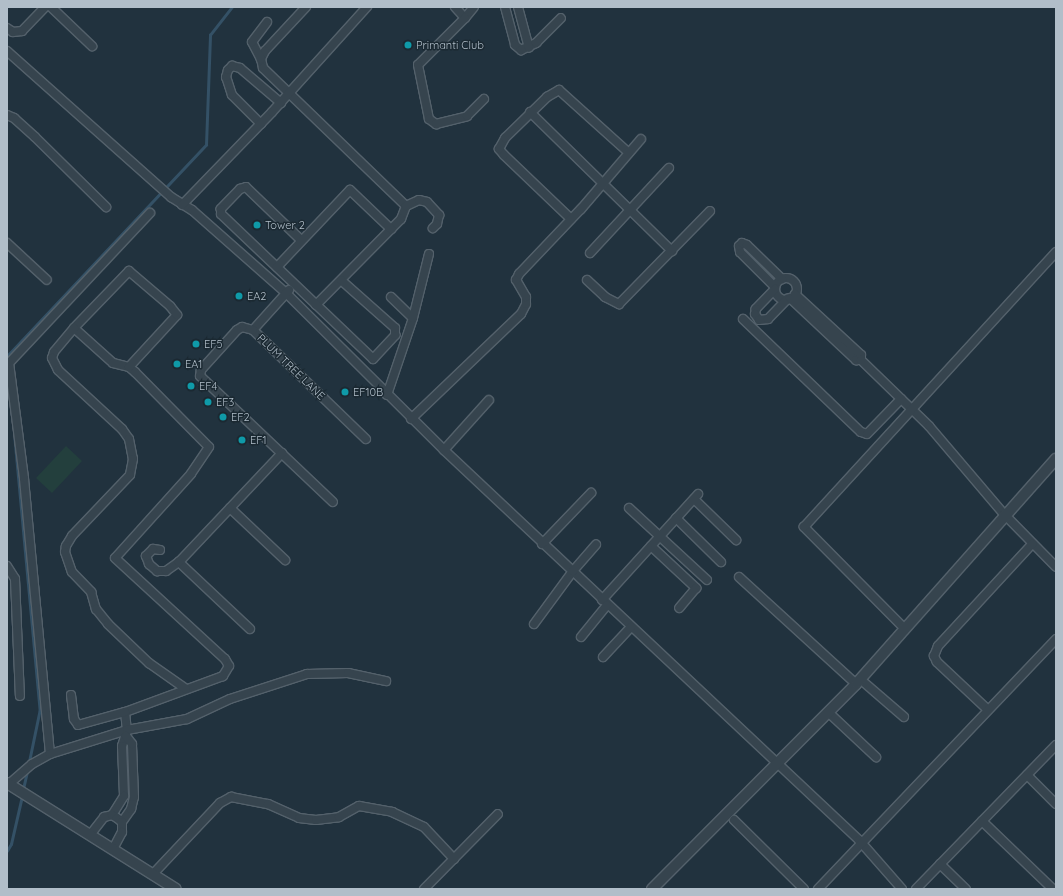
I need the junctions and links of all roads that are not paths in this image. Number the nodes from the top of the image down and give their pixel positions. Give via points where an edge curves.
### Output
1 (45, 7) edge
2 (51, 7) edge
3 (306, 7) edge
4 (367, 7) edge
5 (456, 7) edge
6 (474, 7) edge
7 (505, 7) edge
8 (518, 7) edge
9 (465, 18) junction
10 (561, 18) dead end
11 (267, 22) dead end
12 (7, 28) edge
13 (524, 28) junction
14 (512, 32) junction
15 (92, 46) dead end
16 (530, 48) junction
17 (7, 51) edge
18 (261, 59) junction
19 (288, 94) junction
20 (484, 99) dead end
21 (281, 103) junction
22 (530, 112) junction
23 (7, 115) edge
24 (261, 124) junction
25 (641, 139) dead end
26 (629, 153) junction
27 (669, 168) dead end
28 (602, 185) junction
29 (182, 205) junction
30 (406, 206) junction
31 (106, 207) dead end
32 (630, 211) junction
33 (710, 211) dead end
34 (150, 213) dead end
35 (571, 219) junction
36 (391, 228) junction
37 (433, 228) dead end
38 (301, 240) junction
39 (7, 243) edge
40 (672, 251) junction
41 (1056, 252) edge
42 (590, 253) dead end
43 (429, 254) dead end
44 (277, 267) junction
45 (782, 279) junction
46 (47, 280) dead end
47 (340, 280) junction
48 (587, 280) dead end
49 (294, 284) junction
50 (775, 288) junction
51 (286, 293) junction
52 (391, 297) dead end
53 (791, 297) junction
54 (316, 305) junction
55 (413, 318) junction
56 (743, 320) dead end
57 (74, 328) junction
58 (253, 330) junction
59 (129, 366) junction
60 (388, 395) junction
61 (901, 398) junction
62 (489, 400) dead end
63 (911, 409) junction
64 (411, 419) junction
65 (366, 439) dead end
66 (444, 450) junction
67 (282, 453) junction
68 (1056, 459) edge
69 (591, 493) dead end
70 (333, 502) dead end
71 (230, 508) junction
72 (629, 508) dead end
73 (1004, 514) junction
74 (676, 518) junction
75 (660, 536) junction
76 (736, 540) dead end
77 (542, 544) junction
78 (1032, 544) junction
79 (596, 545) dead end
80 (651, 546) junction
81 (160, 550) dead end
82 (285, 560) dead end
83 (179, 562) junction
84 (721, 562) dead end
85 (7, 566) edge
86 (1056, 567) edge
87 (573, 571) junction
88 (739, 576) dead end
89 (707, 580) dead end
90 (605, 603) junction
91 (679, 608) dead end
92 (534, 624) dead end
93 (631, 627) junction
94 (905, 628) junction
95 (250, 629) dead end
96 (581, 637) dead end
97 (1056, 639) edge
98 (603, 657) dead end
99 (386, 681) dead end
100 (858, 682) junction
101 (186, 689) junction
102 (72, 695) dead end
103 (20, 696) dead end
104 (987, 709) junction
105 (125, 712) junction
106 (828, 712) junction
107 (904, 717) dead end
108 (126, 733) junction
109 (1056, 745) edge
110 (50, 754) junction
111 (876, 757) dead end
112 (778, 762) junction
113 (1027, 775) junction
114 (11, 786) edge
115 (1056, 804) edge
116 (498, 814) dead end
117 (112, 815) junction
118 (734, 820) dead end
119 (982, 821) junction
120 (122, 822) junction
121 (90, 835) junction
122 (862, 844) junction
123 (113, 849) junction
124 (454, 859) junction
125 (940, 864) junction
126 (153, 874) junction
127 (176, 889) edge
128 (424, 889) edge
129 (652, 889) edge
130 (804, 889) edge
131 (818, 889) edge
132 (902, 889) edge
133 (916, 889) edge
134 (966, 889) edge
135 (1053, 889) edge

1 - 12 street via 22,31 13,32
2 - 15 street
3 - 18 street via 265,51
4 - 19 street
5 - 9 street
6 - 9 street
7 - 14 street
8 - 13 street
9 - 20 street via 418,65 429,120 436,124 468,116
10 - 16 street
11 - 18 street via 252,42
13 - 14 street
13 - 16 street
14 - 16 street via 517,49
17 - 29 street
18 - 19 street via 263,68
19 - 21 street
19 - 30 street
21 - 24 street
21 - 24 street via 240,68 232,66 228,70 226,77 232,95
22 - 26 street via 559,90
22 - 28 street
22 - 35 street via 505,138 500,149
23 - 31 street via 35,137
24 - 29 street
25 - 26 street
26 - 28 street
27 - 32 street
28 - 32 street
28 - 35 street
29 - 51 street via 192,210
30 - 36 street via 401,218
30 - 37 street via 419,200 427,202 439,215
32 - 40 street
32 - 42 street
33 - 40 street
34 - 110 street via 10,363 24,478
35 - 64 street via 519,274 516,280 526,297 521,314
36 - 38 street via 350,190
36 - 47 street
38 - 44 street
38 - 44 street via 246,187 240,189 221,210 221,214
39 - 46 street
40 - 48 street via 619,304 605,297
41 - 63 street
43 - 55 street
44 - 49 street
45 - 50 street
45 - 50 street via 747,245 742,243 739,246 740,252
45 - 53 street via 789,279 795,283
47 - 54 street
47 - 54 street via 395,328 395,335 376,358 371,358
49 - 51 street, PLUM TREE LANE
49 - 54 street
50 - 53 street via 777,295
50 - 53 street via 756,309 755,314 759,320 768,319
51 - 58 street, PLUM TREE LANE
51 - 60 street
52 - 55 street
53 - 61 street via 861,355 861,360
55 - 60 street
56 - 61 street via 861,432 867,434
57 - 59 street via 113,363
57 - 59 street via 124,274 129,271 135,274 177,315
57 - 101 street via 52,358 58,370 122,429 129,439 133,459 130,475 69,541 66,546 67,562 72,572 91,592 96,609 108,624 149,663
58 - 65 street, PLUM TREE LANE
58 - 67 street via 242,327 237,330 199,373
59 - 101 street via 197,432 209,447 191,474 115,558 228,663 228,670 223,676
60 - 64 street
61 - 63 street
62 - 66 street
63 - 73 street
63 - 94 street via 804,527
64 - 66 street
66 - 77 street
67 - 70 street
67 - 71 street
68 - 73 street
69 - 77 street
71 - 82 street
71 - 83 street
72 - 75 street
73 - 78 street
73 - 94 street
74 - 75 street
74 - 76 street via 696,496
74 - 84 street
75 - 80 street
75 - 89 street
77 - 87 street
78 - 86 street
78 - 104 street via 938,646 934,656 937,662
79 - 87 street
80 - 90 street
80 - 91 street via 696,588
81 - 83 street via 153,549 146,556 149,564 157,571 166,571
83 - 95 street
85 - 103 street via 15,579
87 - 90 street
87 - 92 street
88 - 100 street
90 - 93 street
90 - 96 street
93 - 98 street
93 - 112 street
94 - 100 street
97 - 104 street
99 - 108 street via 348,673 306,674 230,699 187,719
100 - 106 street
100 - 107 street
101 - 105 street
102 - 105 street via 74,719 78,725
104 - 122 street
105 - 108 street
106 - 111 street
106 - 112 street
108 - 110 street
108 - 117 street via 122,746 124,796
108 - 120 street via 132,744 134,797 131,809
109 - 113 street
110 - 114 street via 32,764
112 - 122 street
112 - 129 street
113 - 115 street
113 - 119 street
114 - 121 street
116 - 124 street
117 - 120 street
117 - 121 street via 104,817
118 - 130 street
119 - 125 street
119 - 135 street
120 - 123 street via 122,832
121 - 123 street
122 - 131 street
122 - 132 street
123 - 126 street
124 - 126 street via 424,827 392,812 359,806 339,817 316,820 299,818 268,804 231,797 220,803
124 - 128 street
125 - 133 street
125 - 134 street
126 - 127 street

